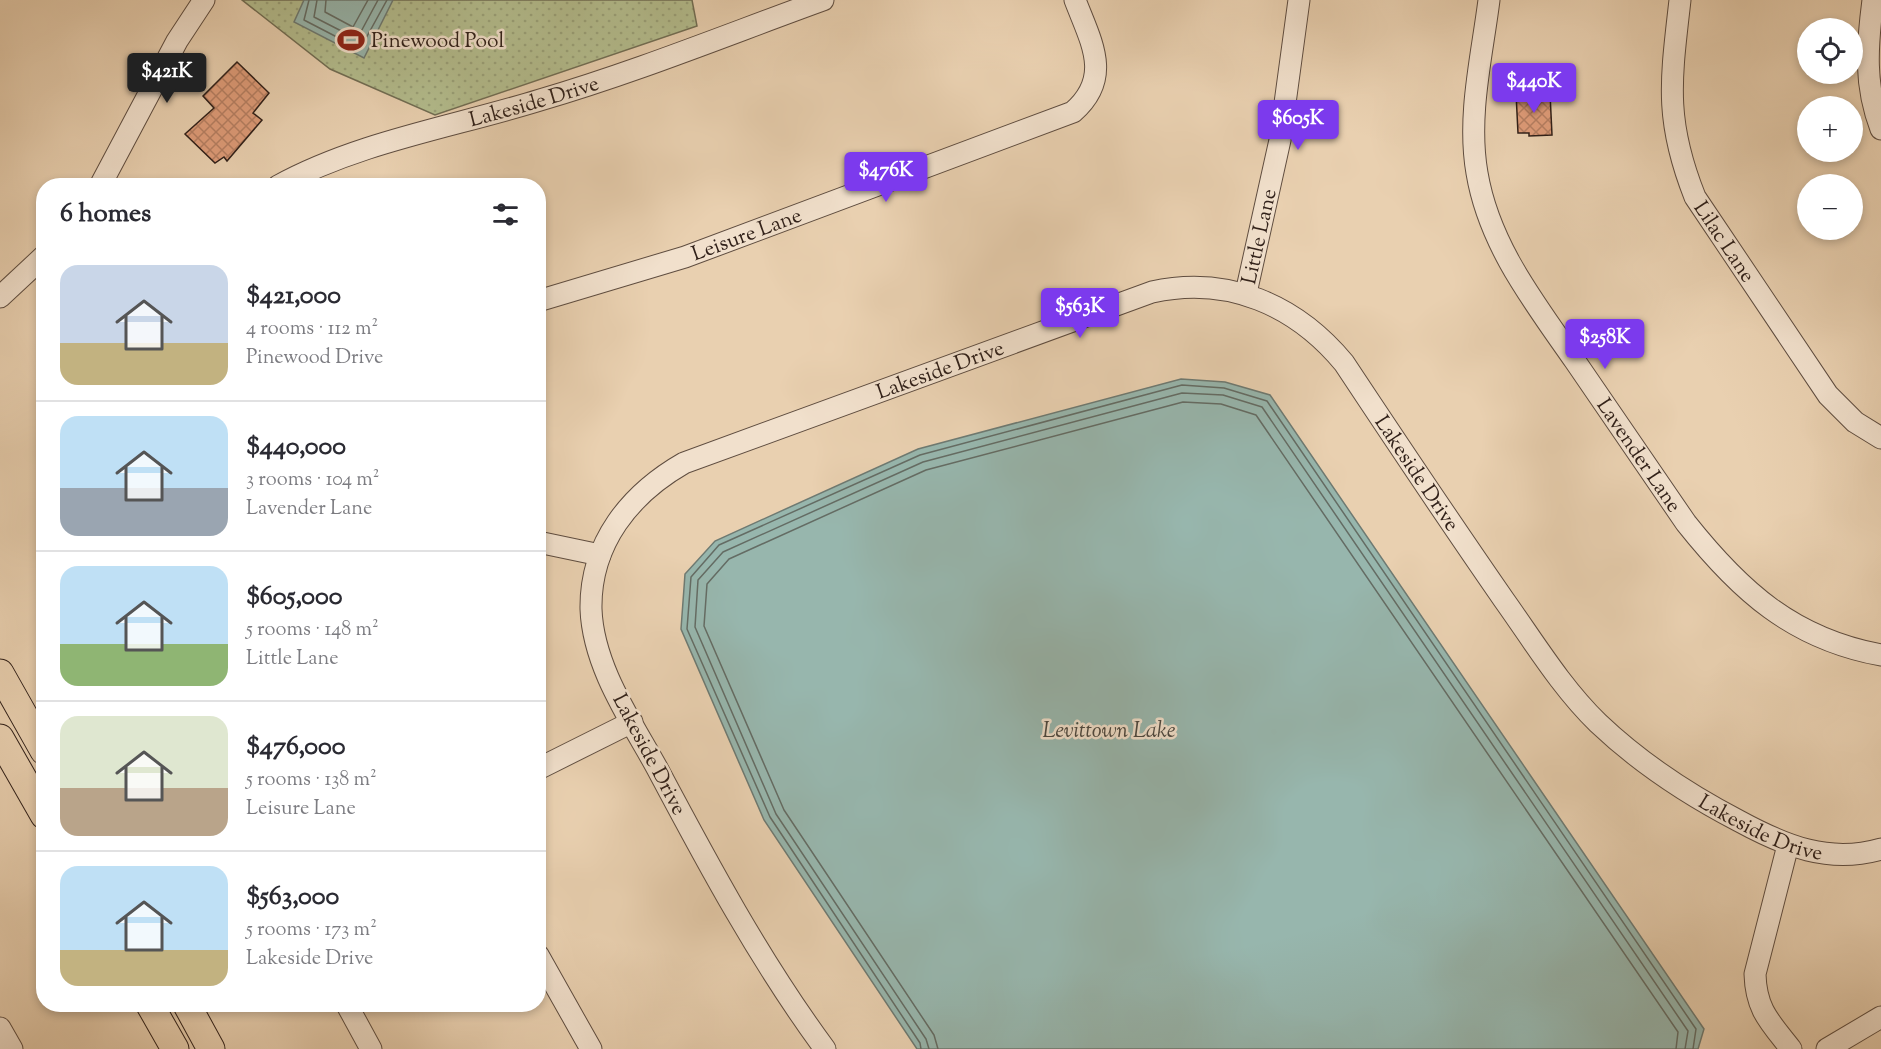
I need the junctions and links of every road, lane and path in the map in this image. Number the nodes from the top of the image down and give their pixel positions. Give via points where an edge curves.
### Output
1 (204, 0) edge
2 (823, 0) edge
3 (1075, 0) edge
4 (1299, 0) edge
5 (1489, 0) edge
6 (1680, 0) edge
7 (1873, 0) edge
8 (1881, 129) edge
9 (105, 178) edge
10 (294, 178) edge
11 (36, 263) edge
12 (1246, 293) junction
13 (0, 297) edge
14 (546, 299) edge
15 (1881, 438) edge
16 (546, 544) edge
17 (600, 555) junction
18 (1881, 655) edge
19 (0, 674) edge
20 (632, 722) junction
21 (36, 737) edge
22 (0, 738) edge
23 (546, 765) edge
24 (36, 801) edge
25 (1788, 845) junction
26 (1881, 849) edge
27 (546, 969) edge
28 (154, 1012) edge
29 (191, 1012) edge
30 (351, 1012) edge
31 (1881, 1017) edge
32 (0, 1028) edge
33 (10, 1048) edge
34 (175, 1049) edge
35 (211, 1049) edge
36 (371, 1049) edge
37 (591, 1049) edge
38 (825, 1049) edge
39 (1791, 1049) edge
40 (1827, 1049) edge

1 - 9 street via 177,41
2 - 10 street, Lakeside Drive via 552,97 378,146
3 - 14 street, Leisure Lane via 1096,65 1090,92 1072,112 685,256
4 - 12 street, Little Lane via 1280,140
5 - 18 street, Lavender Lane via 1474,118 1476,172 1489,219 1514,271 1686,523 1722,567 1757,600 1807,632
6 - 15 street, Lilac Lane via 1671,80 1672,116 1682,163 1695,197 1828,395 1855,422
7 - 8 street via 1867,68
11 - 13 street
12 - 17 street, Lakeside Drive via 1191,286 1152,292 684,463 664,474 630,504
12 - 25 street, Lakeside Drive via 1290,313 1339,357 1557,676 1598,722 1631,752 1685,789 1724,814
16 - 17 street
17 - 20 street, Lakeside Drive via 593,591 593,626 609,679
19 - 21 main road
20 - 23 street
20 - 38 street, Lakeside Drive via 765,960
22 - 24 main road
25 - 26 street, Lakeside Drive via 1824,855 1852,856
25 - 39 street via 1755,974 1762,1012
27 - 37 street
28 - 34 main road
29 - 35 main road
30 - 36 street
31 - 40 street
32 - 33 street

